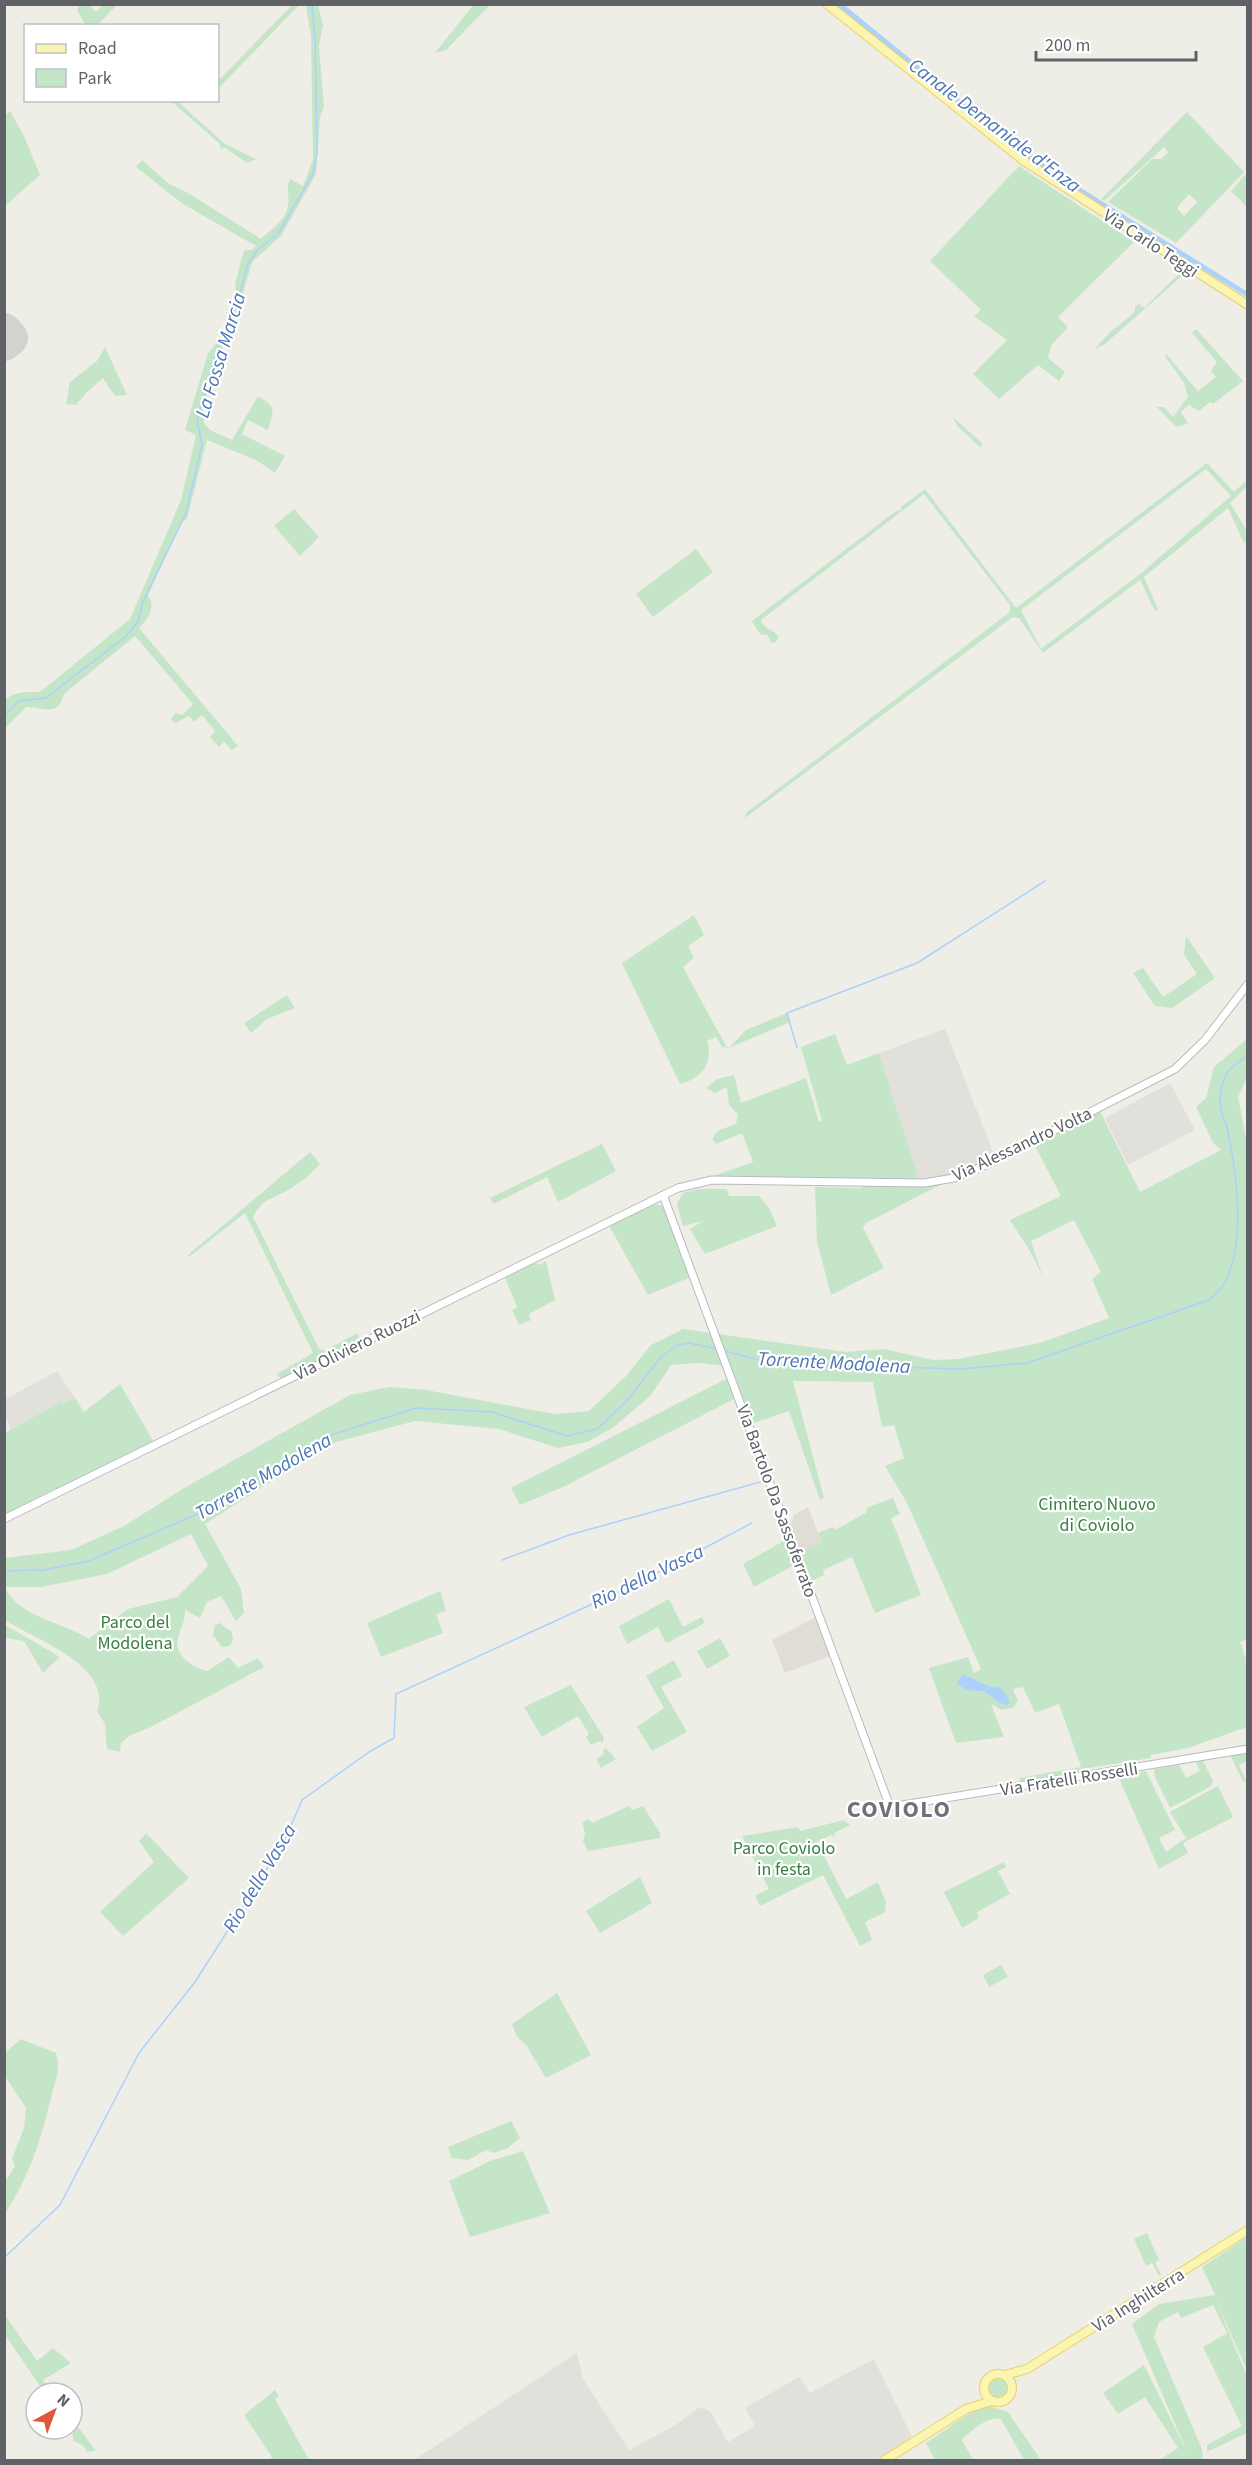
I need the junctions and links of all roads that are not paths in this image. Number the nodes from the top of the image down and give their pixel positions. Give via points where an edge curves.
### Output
1 (827, 4) edge
2 (1248, 304) edge
3 (1248, 984) edge
4 (712, 1180) joint
5 (663, 1195) junction
6 (4, 1518) edge
7 (1248, 1749) edge
8 (890, 1807) joint
9 (1248, 2230) edge
10 (1028, 2369) junction
11 (1005, 2375) junction
12 (1013, 2389) junction
13 (984, 2390) junction
14 (992, 2401) junction
15 (966, 2409) junction
16 (885, 2460) edge

1 - 2 main road, Via Carlo Teggi via 1024,161
3 - 4 street, Via Alessandro Volta via 1206,1040 1175,1069 963,1175 906,1184
4 - 5 street, Via Oliviero Ruozzi
5 - 6 street, Via Oliviero Ruozzi
5 - 8 street, Via Bartolo Da Sassoferrato
7 - 8 street, Via Fratelli Rosselli
9 - 10 main road, Via Inghilterra
10 - 11 main road, Via Inghilterra
10 - 12 main road, Via Inghilterra
11 - 12 main road
11 - 13 main road, Via Inghilterra via 990,2376
12 - 14 main road, Via Inghilterra via 1007,2400
13 - 14 main road
13 - 15 main road, Via Inghilterra
14 - 15 main road, Via Inghilterra
15 - 16 main road, Via Inghilterra

